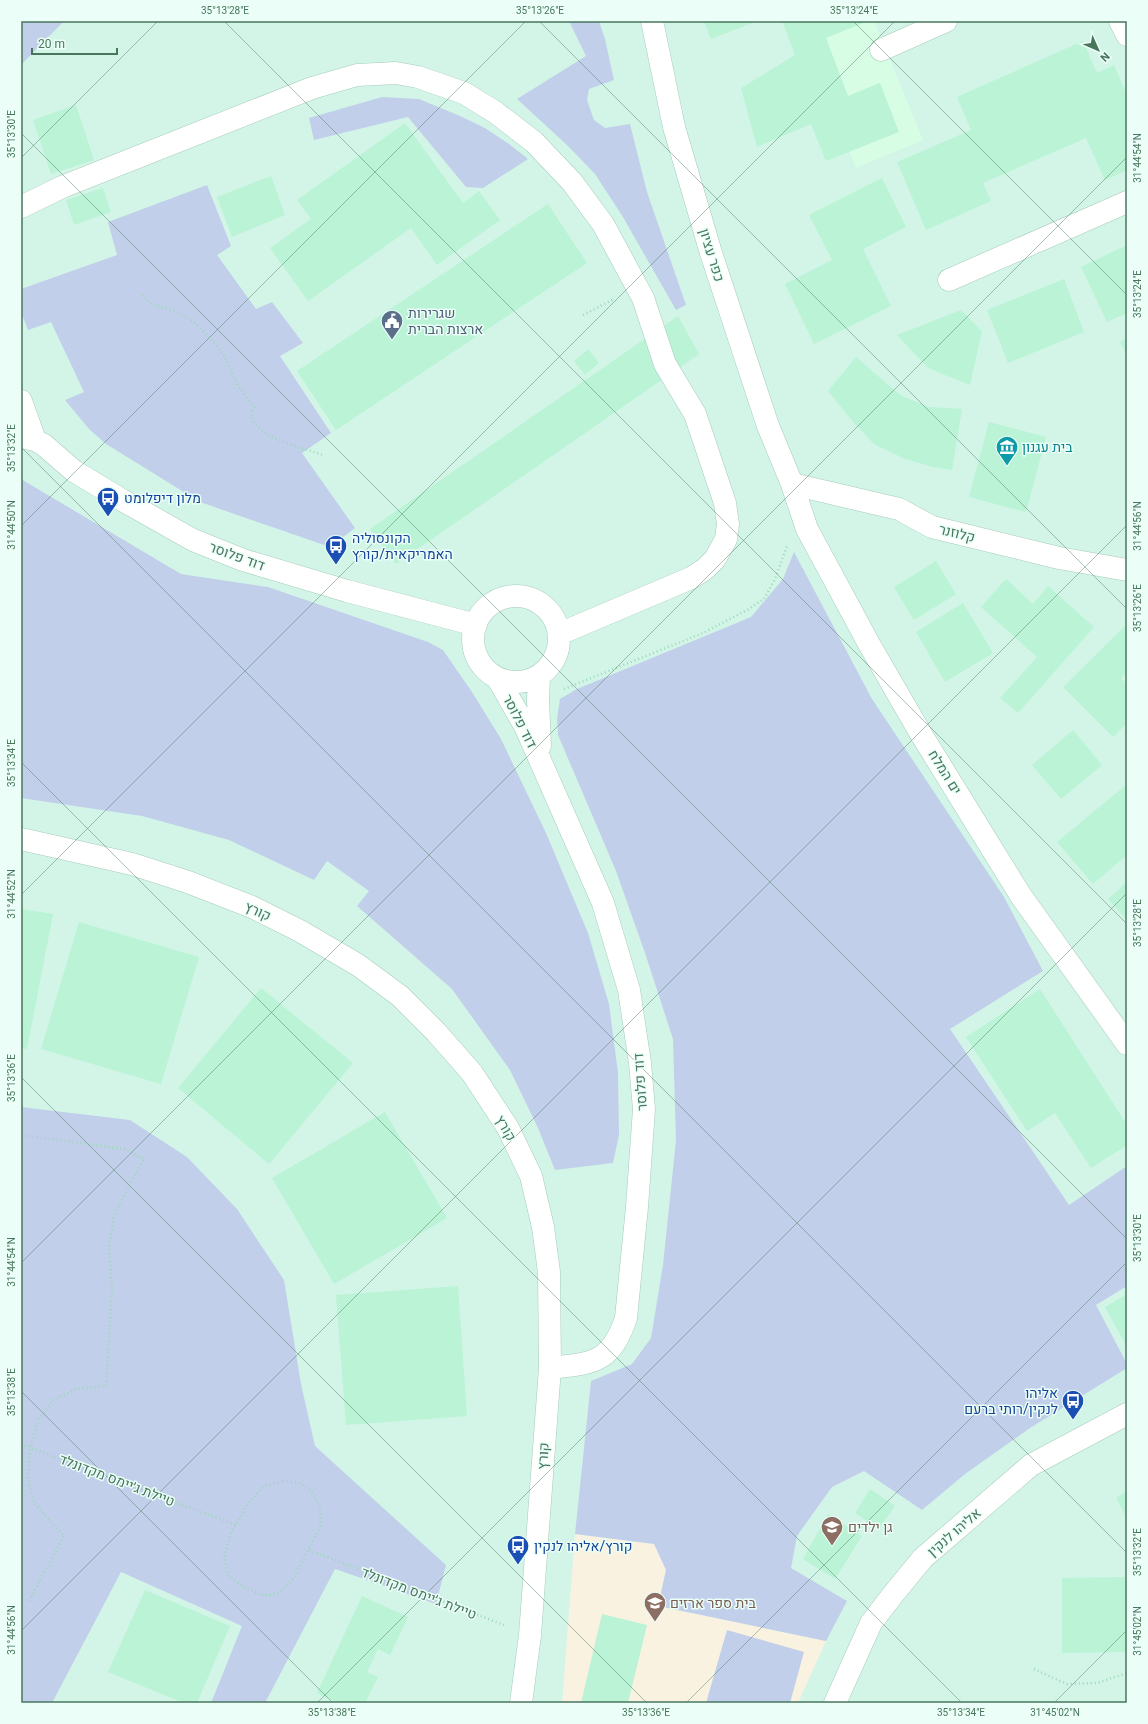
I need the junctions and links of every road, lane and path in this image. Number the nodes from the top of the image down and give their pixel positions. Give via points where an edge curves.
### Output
1 (652, 21) edge
2 (946, 21) edge
3 (1120, 21) edge
4 (1127, 34) edge
5 (881, 50) dead end
6 (1127, 202) edge
7 (21, 207) edge
8 (949, 280) dead end
9 (638, 287) junction
10 (142, 295) dead end
11 (582, 315) dead end
12 (21, 401) edge
13 (28, 439) edge
14 (323, 455) dead end
15 (792, 484) junction
16 (807, 529) junction
17 (1127, 570) edge
18 (476, 625) junction
19 (559, 634) junction
20 (539, 676) junction
21 (498, 679) junction
22 (562, 690) dead end
23 (541, 763) junction
24 (21, 839) edge
25 (1127, 1044) edge
26 (21, 1135) edge
27 (550, 1368) junction
28 (1127, 1414) edge
29 (21, 1444) edge
30 (30, 1447) junction
31 (236, 1524) junction
32 (309, 1550) junction
33 (29, 1601) dead end
34 (530, 1635) junction
35 (1034, 1669) dead end
36 (1127, 1673) edge
37 (520, 1703) edge
38 (835, 1703) edge

1 - 15 street, כפר עציון via 674,127 711,253 768,426
2 - 5 street
3 - 4 street
6 - 8 street
7 - 9 street via 62,187 312,88 357,75 396,73 418,77 464,94 495,112 534,142 572,182 604,224
9 - 11 path
9 - 19 street via 666,364 695,414 725,503 728,524 726,539 715,559 691,578
10 - 14 path via 150,304 184,315 216,345 238,386 254,408 252,418 257,427 268,436
12 - 13 street
13 - 18 street, דוד פלוסר via 44,445 74,471 193,540 243,560
15 - 16 street, ים המלח
15 - 17 street, קלוזנר via 899,509 932,527 1059,558
16 - 22 path via 786,534 787,545 775,579 764,599 703,633
16 - 25 street, ים המלח via 918,728 1021,896
18 - 19 street via 488,606 498,600 521,596 532,599 546,609 556,623
18 - 21 street via 473,638 479,662
19 - 20 street via 555,658
20 - 21 street via 526,681
20 - 23 street, דוד פלוסר via 538,727
21 - 23 street, דוד פלוסר via 522,720
23 - 27 street, דוד פלוסר via 603,903 629,990 644,1109 626,1318 614,1345 600,1358 582,1364
24 - 27 street, קורץ via 132,864 252,907 358,965 400,996 431,1027 472,1073 508,1128 531,1176 550,1272
26 - 30 path via 124,1149 144,1159 123,1196 112,1225 109,1246 112,1289 106,1386 76,1389 52,1400 39,1419
27 - 34 street, קורץ
28 - 38 street, אליהו לנקין via 1031,1465 924,1558 872,1623
29 - 30 path, טיילת ג׳יימס מקדונלד
30 - 31 path, טיילת ג׳יימס מקדונלד
30 - 33 path via 28,1478 34,1503 64,1536
31 - 32 path via 249,1502 264,1486 283,1481 300,1483 312,1492 320,1508 321,1525
31 - 32 path via 224,1555 228,1575 243,1587 264,1596 279,1593 292,1581
32 - 34 path, טיילת ג׳יימס מקדונלד
34 - 37 street, קורץ
35 - 36 path via 1067,1684 1097,1683

